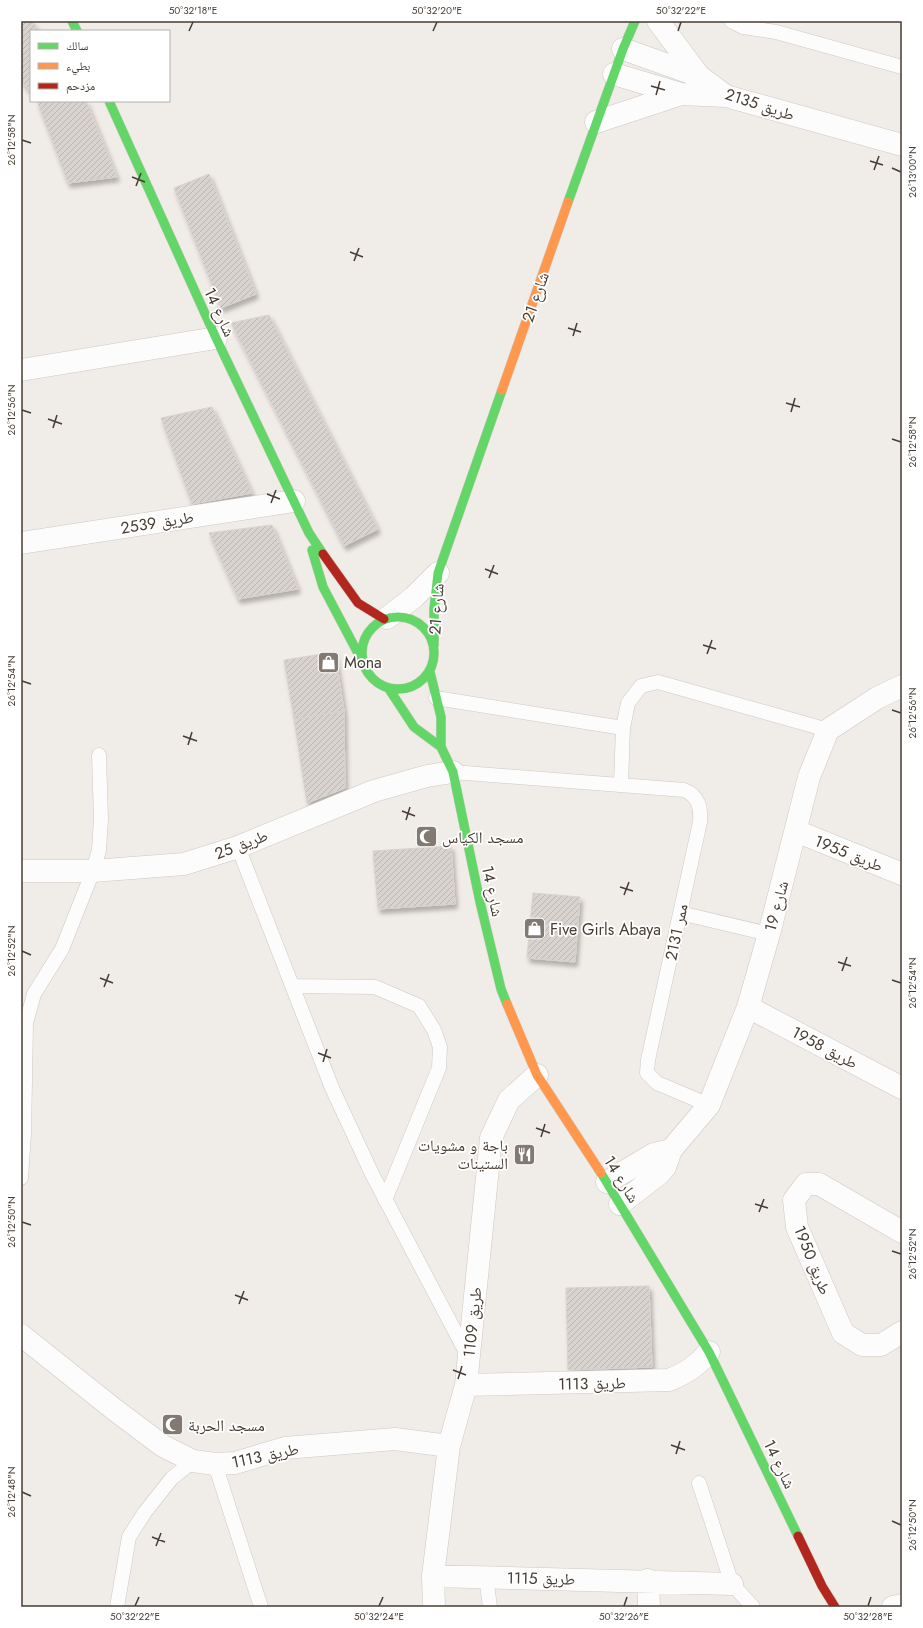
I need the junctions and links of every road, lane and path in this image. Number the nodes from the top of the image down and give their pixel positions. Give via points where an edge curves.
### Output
1 (72, 21) edge
2 (636, 21) edge
3 (658, 21) edge
4 (731, 21) edge
5 (777, 27) edge
6 (76, 30) edge
7 (623, 49) junction
8 (902, 67) edge
9 (614, 74) junction
10 (699, 76) junction
11 (681, 94) junction
12 (726, 96) junction
13 (109, 102) edge
14 (596, 122) junction
15 (902, 145) edge
16 (216, 338) junction
17 (21, 370) edge
18 (294, 501) junction
19 (309, 533) junction
20 (21, 543) edge
21 (438, 573) junction
22 (386, 618) junction
23 (434, 645) junction
24 (361, 659) junction
25 (430, 672) junction
26 (902, 686) edge
27 (389, 689) junction
28 (436, 698) junction
29 (623, 728) junction
30 (828, 730) junction
31 (441, 747) junction
32 (99, 755) dead end
33 (453, 772) junction
34 (621, 784) junction
35 (796, 831) junction
36 (238, 847) junction
37 (21, 871) edge
38 (93, 871) junction
39 (902, 874) edge
40 (680, 913) junction
41 (769, 934) junction
42 (294, 986) junction
43 (748, 1006) junction
44 (537, 1075) junction
45 (902, 1088) edge
46 (709, 1105) junction
47 (671, 1150) junction
48 (21, 1178) edge
49 (607, 1182) junction
50 (385, 1200) junction
51 (620, 1204) junction
52 (902, 1232) edge
53 (902, 1332) edge
54 (24, 1336) edge
55 (709, 1352) junction
56 (468, 1357) junction
57 (466, 1385) junction
58 (448, 1446) junction
59 (193, 1461) junction
60 (215, 1464) junction
61 (699, 1483) dead end
62 (433, 1576) junction
63 (486, 1577) junction
64 (648, 1580) junction
65 (732, 1584) junction
66 (902, 1605) edge
67 (117, 1607) edge
68 (261, 1607) edge
69 (434, 1607) edge
70 (490, 1607) edge
71 (650, 1607) edge
72 (753, 1607) edge
73 (835, 1607) edge
74 (893, 1607) edge

1 - 6 street
2 - 7 street, شارع 21
3 - 10 street
4 - 5 lane via 743,27
5 - 8 lane
7 - 9 street, شارع 21
7 - 10 street, طريق 2135
9 - 11 street
9 - 14 street, شارع 21
10 - 12 street, طريق 2135
11 - 12 street
11 - 14 street
12 - 15 street, طريق 2135
13 - 16 street, شارع 14
14 - 21 street, شارع 21
16 - 17 street
16 - 18 street, شارع 14
18 - 19 street, شارع 14
18 - 20 street, طريق 2539
19 - 22 street, شارع 14 via 358,603
19 - 24 street, شارع 14 via 316,569 323,586
21 - 22 street, شارع 21 via 414,597
21 - 23 street, شارع 21
22 - 23 street via 411,619 429,634
22 - 24 street via 375,624 364,639
23 - 25 street via 434,659
24 - 27 street via 370,678
25 - 27 street via 417,685 399,690
25 - 28 street, شارع 14
26 - 30 street via 876,698
27 - 31 street, شارع 14 via 414,727
28 - 29 lane
28 - 31 street, شارع 14 via 441,717
29 - 30 lane via 628,703 642,686 658,682
29 - 34 lane
30 - 35 street, شارع 19 via 808,777
31 - 33 street, شارع 14
32 - 38 lane via 100,850
33 - 34 lane, ممر 2131
33 - 36 street, طريق 25 via 427,776 374,791
33 - 44 street, شارع 14 via 501,989
34 - 40 lane, ممر 2131 via 684,790 697,800 700,822
35 - 39 street, طريق 1955
35 - 41 street, شارع 19
36 - 38 street, طريق 25 via 184,864
36 - 42 lane
37 - 38 street, طريق 25
38 - 48 lane via 62,949 34,994 26,1023
40 - 41 lane
40 - 46 lane, ممر 2131 via 647,1073 657,1083
41 - 43 street, شارع 19
42 - 50 lane via 332,1088
42 - 50 lane via 375,987 419,1006 434,1030 440,1047 440,1068
43 - 45 street, طريق 1958
43 - 46 street, شارع 19
44 - 49 street, شارع 14
44 - 56 street, طريق 1109 via 509,1100 491,1138
46 - 47 street, شارع 19
47 - 49 street via 654,1154
47 - 51 street, شارع 19 via 667,1163 659,1174
49 - 51 street, شارع 14
50 - 56 lane
51 - 55 street, شارع 14
52 - 53 street, طريق 1950 via 819,1184 806,1184 794,1200 797,1227 843,1333 862,1345 880,1345
54 - 59 street, طريق 1113 via 163,1446
55 - 57 street, طريق 1113 via 694,1368 669,1380
55 - 73 street, شارع 14 via 822,1586
56 - 57 street, طريق 1109
57 - 58 street, طريق 1109
58 - 60 street, طريق 1113 via 395,1439 285,1448 235,1463
58 - 62 street, طريق 1109
59 - 60 street, طريق 1113
59 - 67 lane via 172,1478 144,1512 130,1537
60 - 68 lane
61 - 65 lane
62 - 63 street, طريق 1115
62 - 69 street, طريق 1109
63 - 64 street, طريق 1115
63 - 70 lane
64 - 65 street, طريق 1115
64 - 71 street
65 - 72 lane
66 - 74 street

